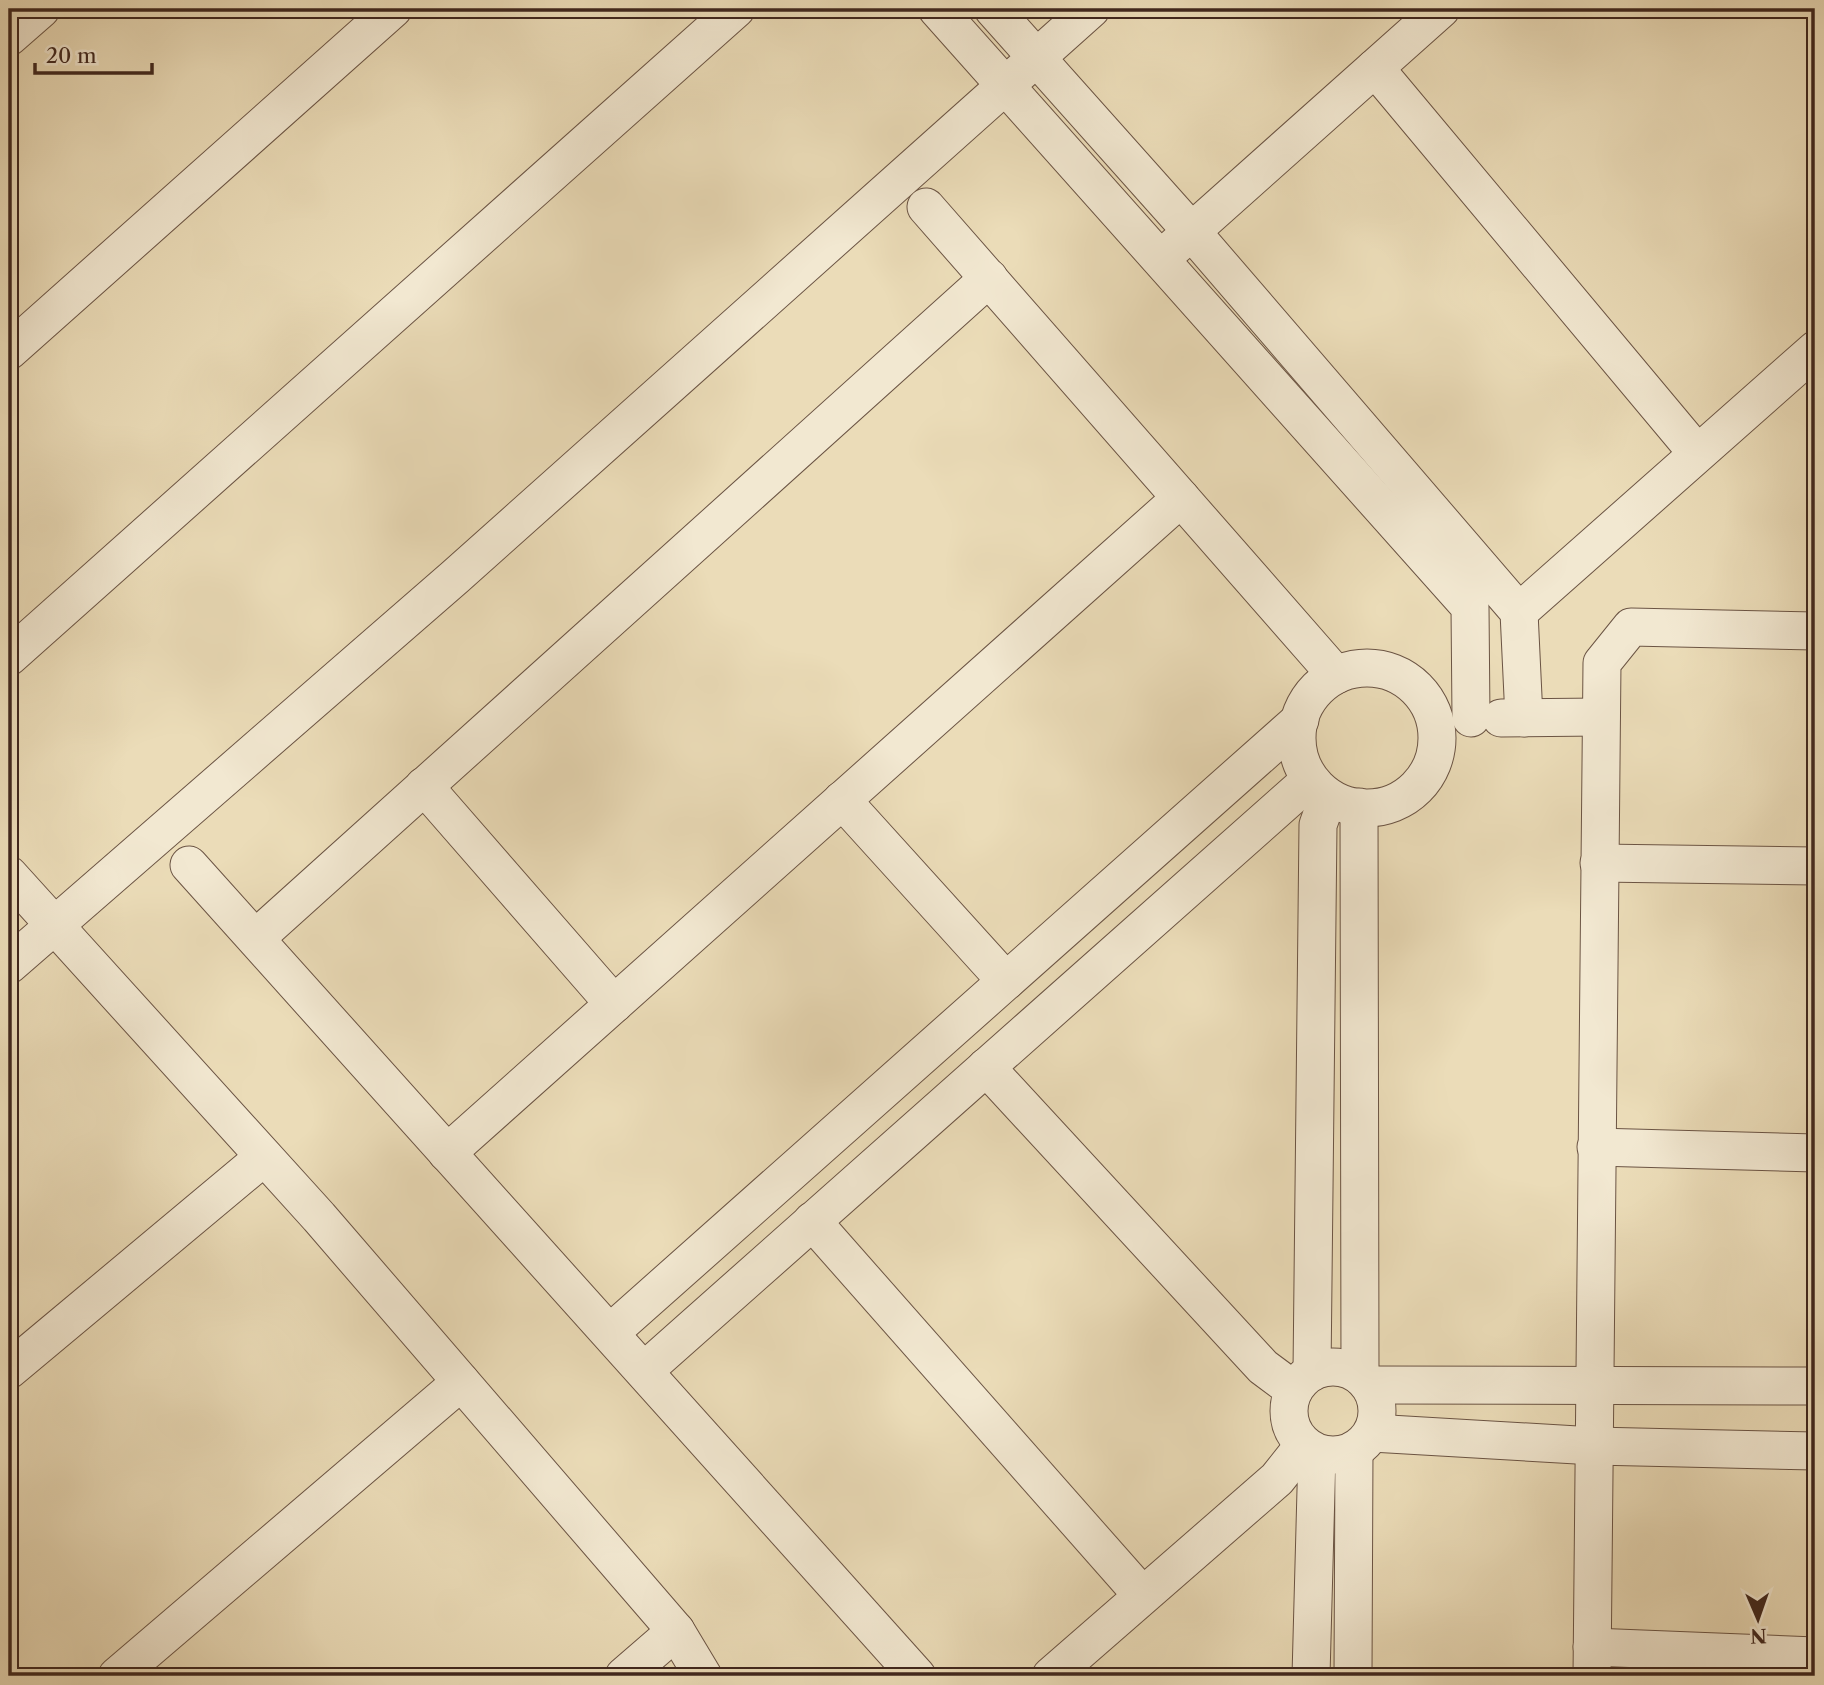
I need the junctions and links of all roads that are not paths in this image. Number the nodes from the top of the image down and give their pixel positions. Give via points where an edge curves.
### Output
1 (41, 9) edge
2 (393, 9) edge
3 (736, 9) edge
4 (937, 9) edge
5 (993, 9) edge
6 (1091, 9) edge
7 (1441, 9) edge
8 (9, 37) edge
9 (1037, 58) junction
10 (1375, 68) junction
11 (1005, 85) junction
12 (926, 207) dead end
13 (1192, 232) junction
14 (1161, 260) junction
15 (989, 278) junction
16 (1815, 350) edge
17 (9, 351) edge
18 (1697, 453) junction
19 (1181, 498) junction
20 (1519, 612) junction
21 (1815, 631) edge
22 (9, 657) edge
23 (1336, 675) junction
24 (1601, 717) junction
25 (1435, 718) junction
26 (1471, 718) junction
27 (1524, 718) junction
28 (1300, 720) junction
29 (424, 786) junction
30 (1332, 794) junction
31 (842, 800) junction
32 (1599, 863) junction
33 (190, 865) dead end
34 (1815, 866) edge
35 (9, 875) edge
36 (55, 927) junction
37 (256, 938) junction
38 (9, 965) edge
39 (1006, 981) junction
40 (614, 1004) junction
41 (986, 1067) junction
42 (1597, 1147) junction
43 (447, 1153) junction
44 (1815, 1153) edge
45 (264, 1157) junction
46 (813, 1221) junction
47 (610, 1333) junction
48 (9, 1370) edge
49 (643, 1371) junction
50 (1303, 1381) junction
51 (1364, 1381) junction
52 (461, 1382) junction
53 (1594, 1386) junction
54 (1815, 1386) edge
55 (1363, 1441) junction
56 (1594, 1446) junction
57 (1310, 1449) junction
58 (1815, 1451) edge
59 (1142, 1595) junction
60 (676, 1631) junction
61 (1815, 1656) edge
62 (1592, 1662) edge
63 (117, 1676) edge
64 (624, 1676) edge
65 (703, 1676) edge
66 (918, 1676) edge
67 (1051, 1676) edge
68 (1311, 1676) edge
69 (1353, 1676) edge
70 (1643, 1676) edge

1 - 8 street
2 - 17 street
3 - 22 street
4 - 11 street
5 - 9 street
6 - 9 street
7 - 10 street
9 - 11 street
9 - 13 street
10 - 13 street
10 - 18 street
11 - 14 street
11 - 36 street
12 - 15 street
13 - 14 street
13 - 20 street
14 - 26 street via 1470,607
15 - 19 street
15 - 29 street
16 - 18 street
18 - 20 street
19 - 23 street
19 - 31 street
20 - 27 street
21 - 24 street via 1630,627 1602,663
23 - 25 street via 1360,668 1384,670 1407,680 1424,696
23 - 28 street via 1316,689
24 - 27 street
24 - 32 street
25 - 26 street
25 - 30 street via 1438,743 1432,766 1419,786 1399,801 1375,808
26 - 27 street
28 - 30 street via 1299,758
28 - 39 street
29 - 37 street
29 - 40 street
30 - 41 street
30 - 50 street via 1318,825
30 - 51 street
31 - 39 street
31 - 40 street
32 - 34 street
32 - 42 street
33 - 37 street
35 - 36 street
36 - 38 street
36 - 45 street
37 - 43 street
39 - 47 street
40 - 43 street
41 - 46 street
41 - 50 street via 1263,1367
42 - 44 street
42 - 53 street
43 - 47 street
45 - 48 street
45 - 52 street
46 - 49 street
46 - 59 street
47 - 49 street
49 - 66 street
50 - 51 street via 1324,1368 1337,1367
50 - 57 street via 1290,1401 1289,1413 1296,1436
51 - 53 street
51 - 55 street via 1375,1396 1377,1421
52 - 60 street
52 - 63 street
53 - 54 street
53 - 56 street
55 - 56 street
55 - 57 street via 1330,1455
55 - 69 street
56 - 58 street
56 - 62 street
57 - 59 street
57 - 68 street
59 - 67 street
60 - 64 street
60 - 65 street
61 - 62 street
62 - 70 street

